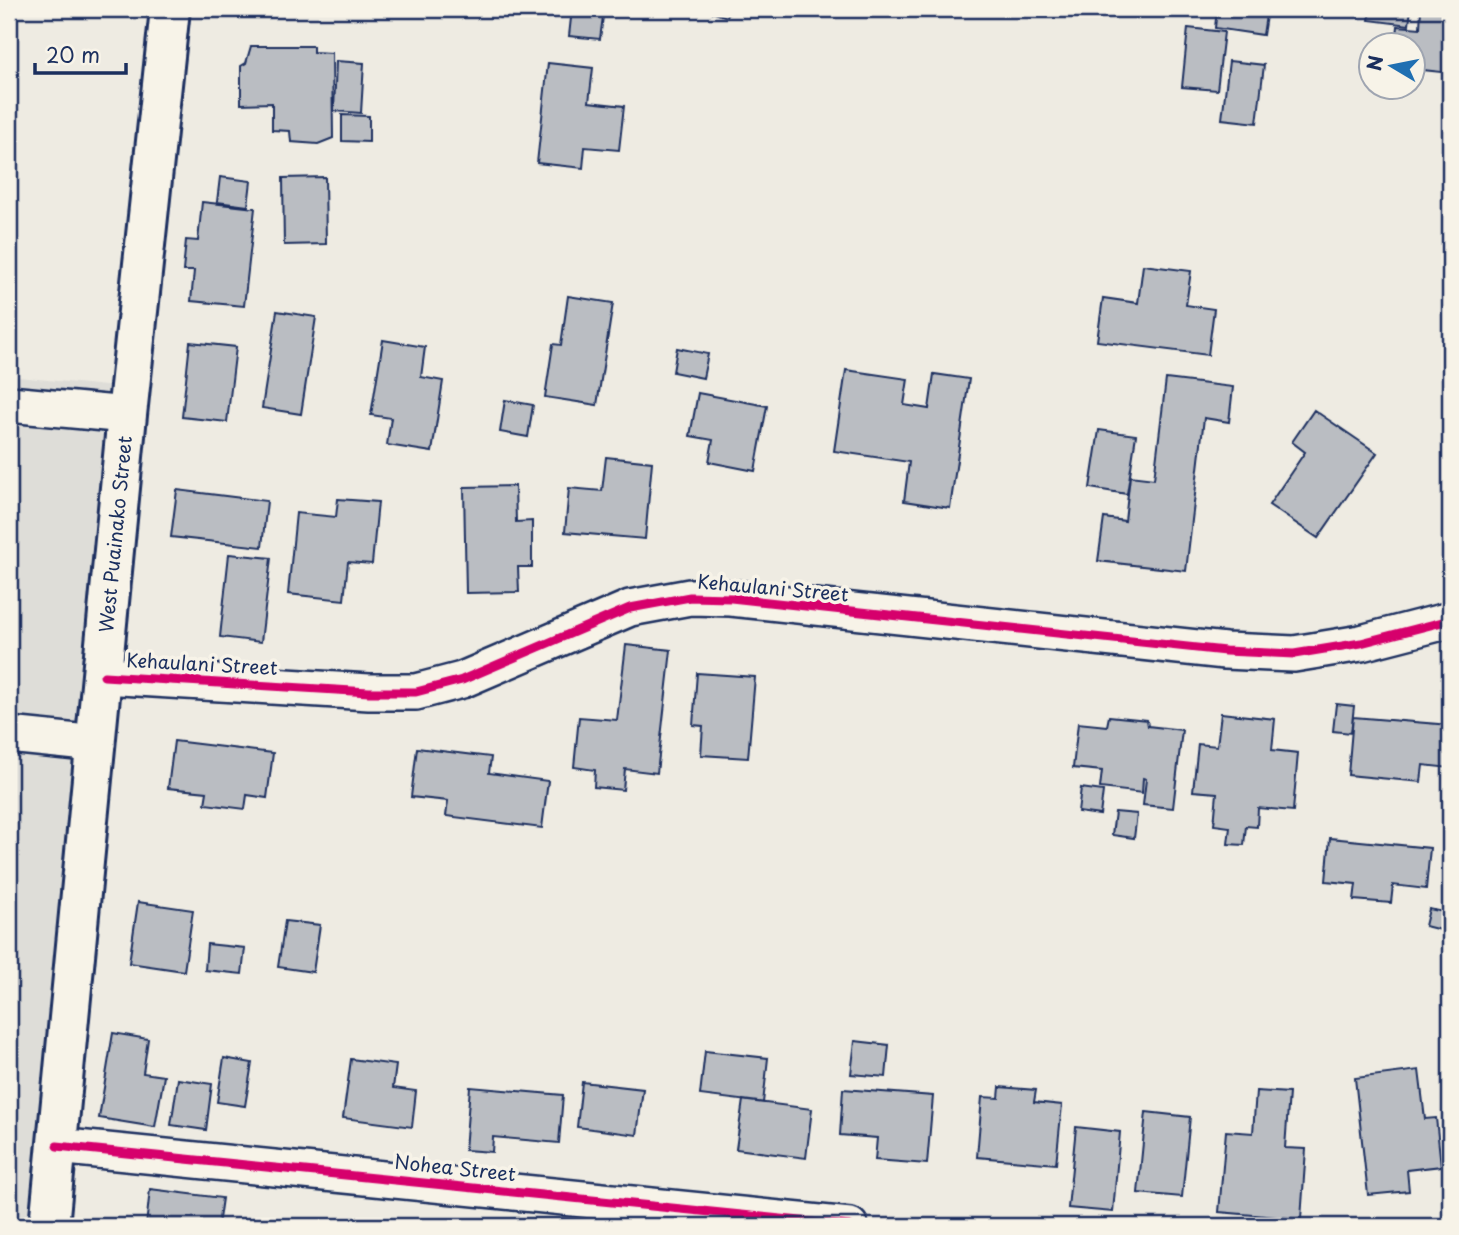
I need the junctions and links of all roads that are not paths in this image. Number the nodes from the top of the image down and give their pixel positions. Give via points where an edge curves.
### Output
1 (170, 9) edge
2 (9, 404) edge
3 (127, 415) junction
4 (1450, 620) edge
5 (104, 676) junction
6 (9, 735) edge
7 (97, 744) junction
8 (57, 1146) junction
9 (49, 1226) edge
10 (850, 1226) edge

1 - 3 highway, West Puainako Street
2 - 3 street
3 - 5 highway, West Puainako Street
4 - 5 street, Kehaulani Street via 1362,643 1294,654 690,597 630,608 462,680 416,692
5 - 7 highway, West Puainako Street
6 - 7 street
7 - 8 highway, West Puainako Street
8 - 9 highway, West Puainako Street
8 - 10 street, Nohea Street

